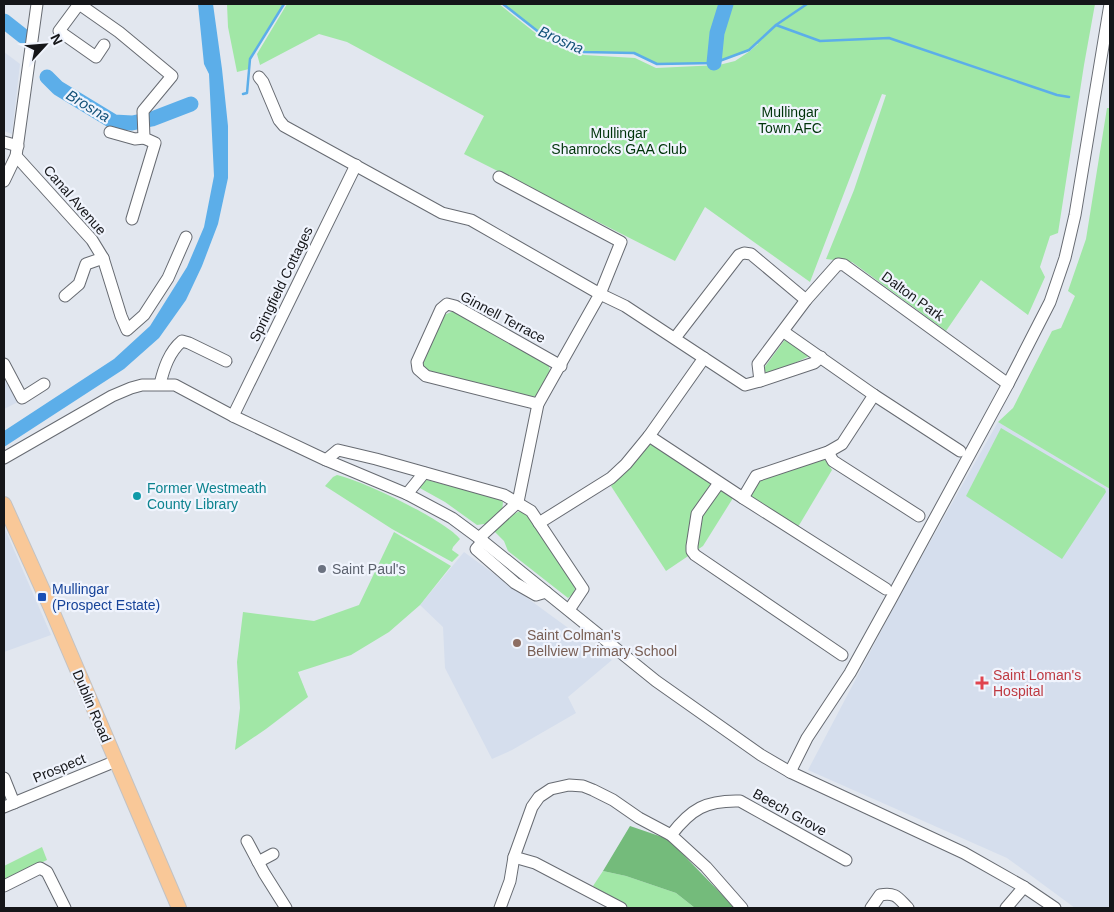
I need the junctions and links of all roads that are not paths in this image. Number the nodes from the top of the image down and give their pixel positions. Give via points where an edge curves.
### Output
1 (37, 4) edge
2 (79, 4) edge
3 (1110, 4) edge
4 (104, 45) dead end
5 (259, 77) dead end
6 (110, 132) dead end
7 (143, 132) junction
8 (4, 142) edge
9 (17, 151) junction
10 (356, 165) junction
11 (499, 177) dead end
12 (4, 181) edge
13 (132, 220) dead end
14 (186, 237) dead end
15 (103, 258) junction
16 (600, 294) junction
17 (66, 296) dead end
18 (806, 300) junction
19 (784, 332) junction
20 (674, 338) junction
21 (821, 357) junction
22 (704, 358) junction
23 (226, 361) dead end
24 (4, 364) edge
25 (561, 366) junction
26 (760, 381) junction
27 (44, 384) dead end
28 (160, 384) junction
29 (1008, 384) junction
30 (874, 395) junction
31 (538, 404) junction
32 (233, 416) junction
33 (649, 436) junction
34 (960, 451) dead end
35 (828, 452) junction
36 (4, 458) edge
37 (326, 460) junction
38 (424, 473) junction
39 (719, 483) junction
40 (407, 494) junction
41 (743, 498) junction
42 (518, 502) junction
43 (4, 504) edge
44 (919, 516) dead end
45 (540, 524) junction
46 (481, 540) junction
47 (886, 589) dead end
48 (569, 610) junction
49 (842, 655) dead end
50 (116, 761) junction
51 (790, 772) junction
52 (4, 778) edge
53 (9, 805) edge
54 (671, 835) junction
55 (247, 842) dead end
56 (273, 854) dead end
57 (514, 857) junction
58 (846, 860) dead end
59 (258, 862) junction
60 (4, 886) edge
61 (1024, 887) junction
62 (65, 908) edge
63 (179, 908) edge
64 (286, 908) edge
65 (500, 908) edge
66 (621, 908) edge
67 (742, 908) edge
68 (871, 908) edge
69 (908, 908) edge
70 (1006, 908) edge
71 (1055, 908) edge

1 - 9 street
2 - 4 street via 59,31 96,57
2 - 7 street via 172,76 143,111
3 - 29 street via 1066,258 1050,302
5 - 10 street via 284,126
6 - 7 street via 135,140
7 - 13 street via 155,143
8 - 9 street
9 - 12 street
9 - 15 street, Canal Avenue via 92,240
10 - 16 street via 442,213 471,220
10 - 32 street, Springfield Cottages
11 - 16 street via 621,242
14 - 15 street, Canal Avenue via 168,278 144,315 127,330
15 - 17 street via 86,264 79,284
16 - 20 street
16 - 25 street
18 - 19 street, Dalton Park
18 - 20 street via 751,254 744,252
18 - 29 street, Dalton Park via 834,267 844,265
19 - 21 street
19 - 26 street, Dalton Park via 758,364
20 - 22 street
21 - 26 street via 814,363
21 - 30 street
22 - 26 street via 745,385
22 - 33 street
23 - 28 street via 182,341 165,365
24 - 27 street via 22,398
25 - 31 street
25 - 31 street, Ginnell Terrace via 455,306 447,304 441,309 417,362 426,376
28 - 32 street via 175,384
28 - 36 street via 142,385 112,396
29 - 51 street via 850,673 806,738
30 - 34 street
30 - 35 street via 842,444
31 - 42 street
32 - 37 street
33 - 39 street
33 - 45 street via 611,478
35 - 41 street via 756,476
35 - 44 street via 833,461
37 - 38 street via 338,450
37 - 40 street
38 - 40 street
38 - 42 street via 504,495
39 - 41 street
39 - 49 street via 697,514 692,546 695,556
40 - 46 street via 452,518
41 - 47 street
42 - 45 street via 531,511
42 - 46 street
43 - 50 main road, Dublin Road
45 - 48 street via 583,589
46 - 48 street via 476,549 515,583 536,595 546,592
48 - 51 street via 656,681
50 - 53 street, Prospect
50 - 63 main road, Dublin Road
51 - 61 street via 964,853
52 - 53 street, Prospect
54 - 57 street via 593,790 569,785 551,789 539,797 532,807
54 - 58 street, Beech Grove via 685,817 703,805 723,800 740,801
54 - 67 street via 706,866
55 - 59 street
56 - 59 street
57 - 65 street
57 - 66 street via 535,863
59 - 64 street
60 - 62 street via 40,868 47,872
61 - 70 street
61 - 71 street
68 - 69 street via 880,894 890,893

